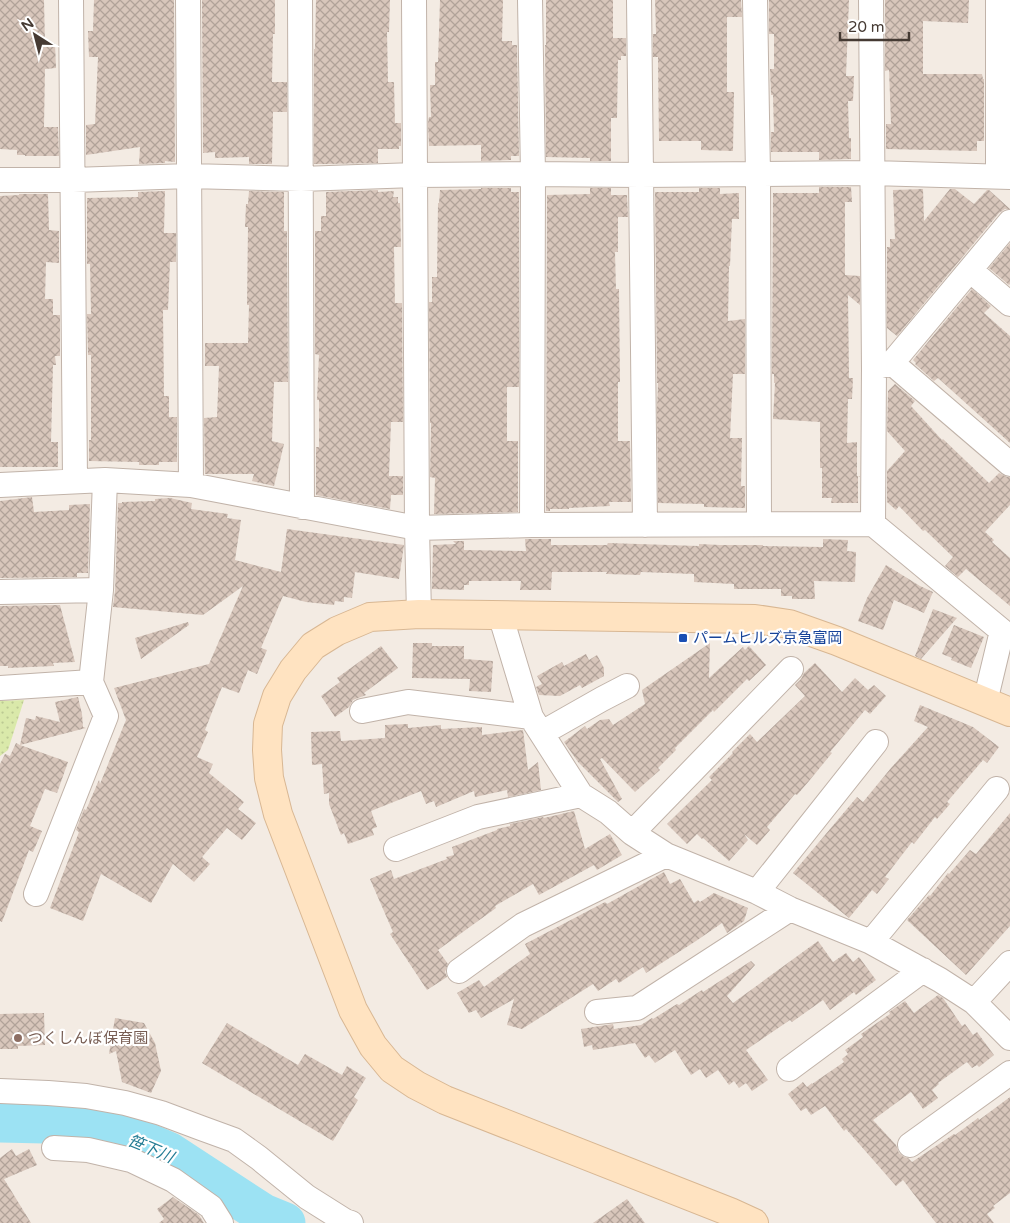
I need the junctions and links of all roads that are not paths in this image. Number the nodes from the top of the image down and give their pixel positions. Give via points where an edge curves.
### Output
1 (71, 0) edge
2 (188, 0) edge
3 (300, 0) edge
4 (414, 0) edge
5 (530, 0) edge
6 (639, 0) edge
7 (755, 0) edge
8 (871, 0) edge
9 (998, 0) edge
10 (872, 172) junction
11 (532, 174) junction
12 (758, 174) junction
13 (414, 175) junction
14 (640, 175) junction
15 (189, 176) junction
16 (1004, 176) edge
17 (301, 179) junction
18 (0, 180) edge
19 (73, 180) junction
20 (1010, 222) edge
21 (970, 270) junction
22 (1010, 304) edge
23 (883, 365) junction
24 (1010, 464) edge
25 (105, 480) junction
26 (75, 481) junction
27 (191, 484) junction
28 (0, 485) edge
29 (302, 506) junction
30 (759, 524) junction
31 (873, 524) junction
32 (532, 525) junction
33 (645, 525) junction
34 (417, 528) junction
35 (101, 590) junction
36 (0, 592) edge
37 (419, 614) junction
38 (500, 614) junction
39 (791, 669) dead end
40 (92, 682) junction
41 (626, 686) dead end
42 (0, 688) edge
43 (985, 702) junction
44 (362, 711) dead end
45 (1010, 712) edge
46 (537, 725) junction
47 (876, 742) dead end
48 (997, 789) dead end
49 (581, 795) junction
50 (632, 833) junction
51 (396, 848) dead end
52 (666, 856) junction
53 (757, 892) junction
54 (36, 894) dead end
55 (790, 909) junction
56 (871, 942) junction
57 (1010, 963) edge
58 (922, 970) junction
59 (459, 971) dead end
60 (974, 1002) junction
61 (597, 1012) dead end
62 (1010, 1038) edge
63 (789, 1069) dead end
64 (1010, 1073) edge
65 (0, 1091) edge
66 (910, 1145) dead end
67 (54, 1148) dead end
68 (221, 1223) edge
69 (352, 1223) edge
70 (754, 1223) edge

1 - 19 street
2 - 15 street
3 - 17 street
4 - 13 street
5 - 11 street
6 - 14 street
7 - 12 street
8 - 10 street
9 - 16 street
10 - 12 street
10 - 16 street
10 - 23 street
11 - 13 street
11 - 14 street
11 - 32 street
12 - 14 street
12 - 30 street
13 - 17 street
13 - 34 street
14 - 33 street
15 - 17 street
15 - 19 street
15 - 27 street
17 - 29 street
18 - 19 street
19 - 26 street
20 - 21 street
21 - 22 street
21 - 23 street
23 - 24 street
23 - 31 street
25 - 26 street
25 - 27 street
25 - 35 street
26 - 28 street
27 - 29 street
29 - 34 street
30 - 31 street
30 - 33 street
31 - 43 street via 1002,631
32 - 33 street
32 - 34 street
34 - 37 street
35 - 36 street
35 - 40 street
37 - 38 street
37 - 70 street via 370,618 336,631 314,646 293,670 277,696 268,724 269,778 278,814 353,1010 373,1046 392,1069 416,1085 445,1100
38 - 43 street via 755,619 789,624
38 - 46 street
39 - 50 street
40 - 42 street
40 - 54 street via 106,716
41 - 46 street
43 - 45 street
44 - 46 street via 408,702
46 - 49 street
47 - 53 street
48 - 56 street
49 - 50 street
49 - 51 street via 478,817
50 - 52 street
52 - 53 street
52 - 59 street via 524,925
53 - 55 street
55 - 56 street
55 - 61 street via 637,1008
56 - 58 street
57 - 60 street
58 - 60 street
58 - 63 street
60 - 62 street
64 - 66 street
65 - 69 street via 86,1096 125,1103 234,1140 307,1197
67 - 68 street via 88,1150 131,1160 173,1180 211,1207

